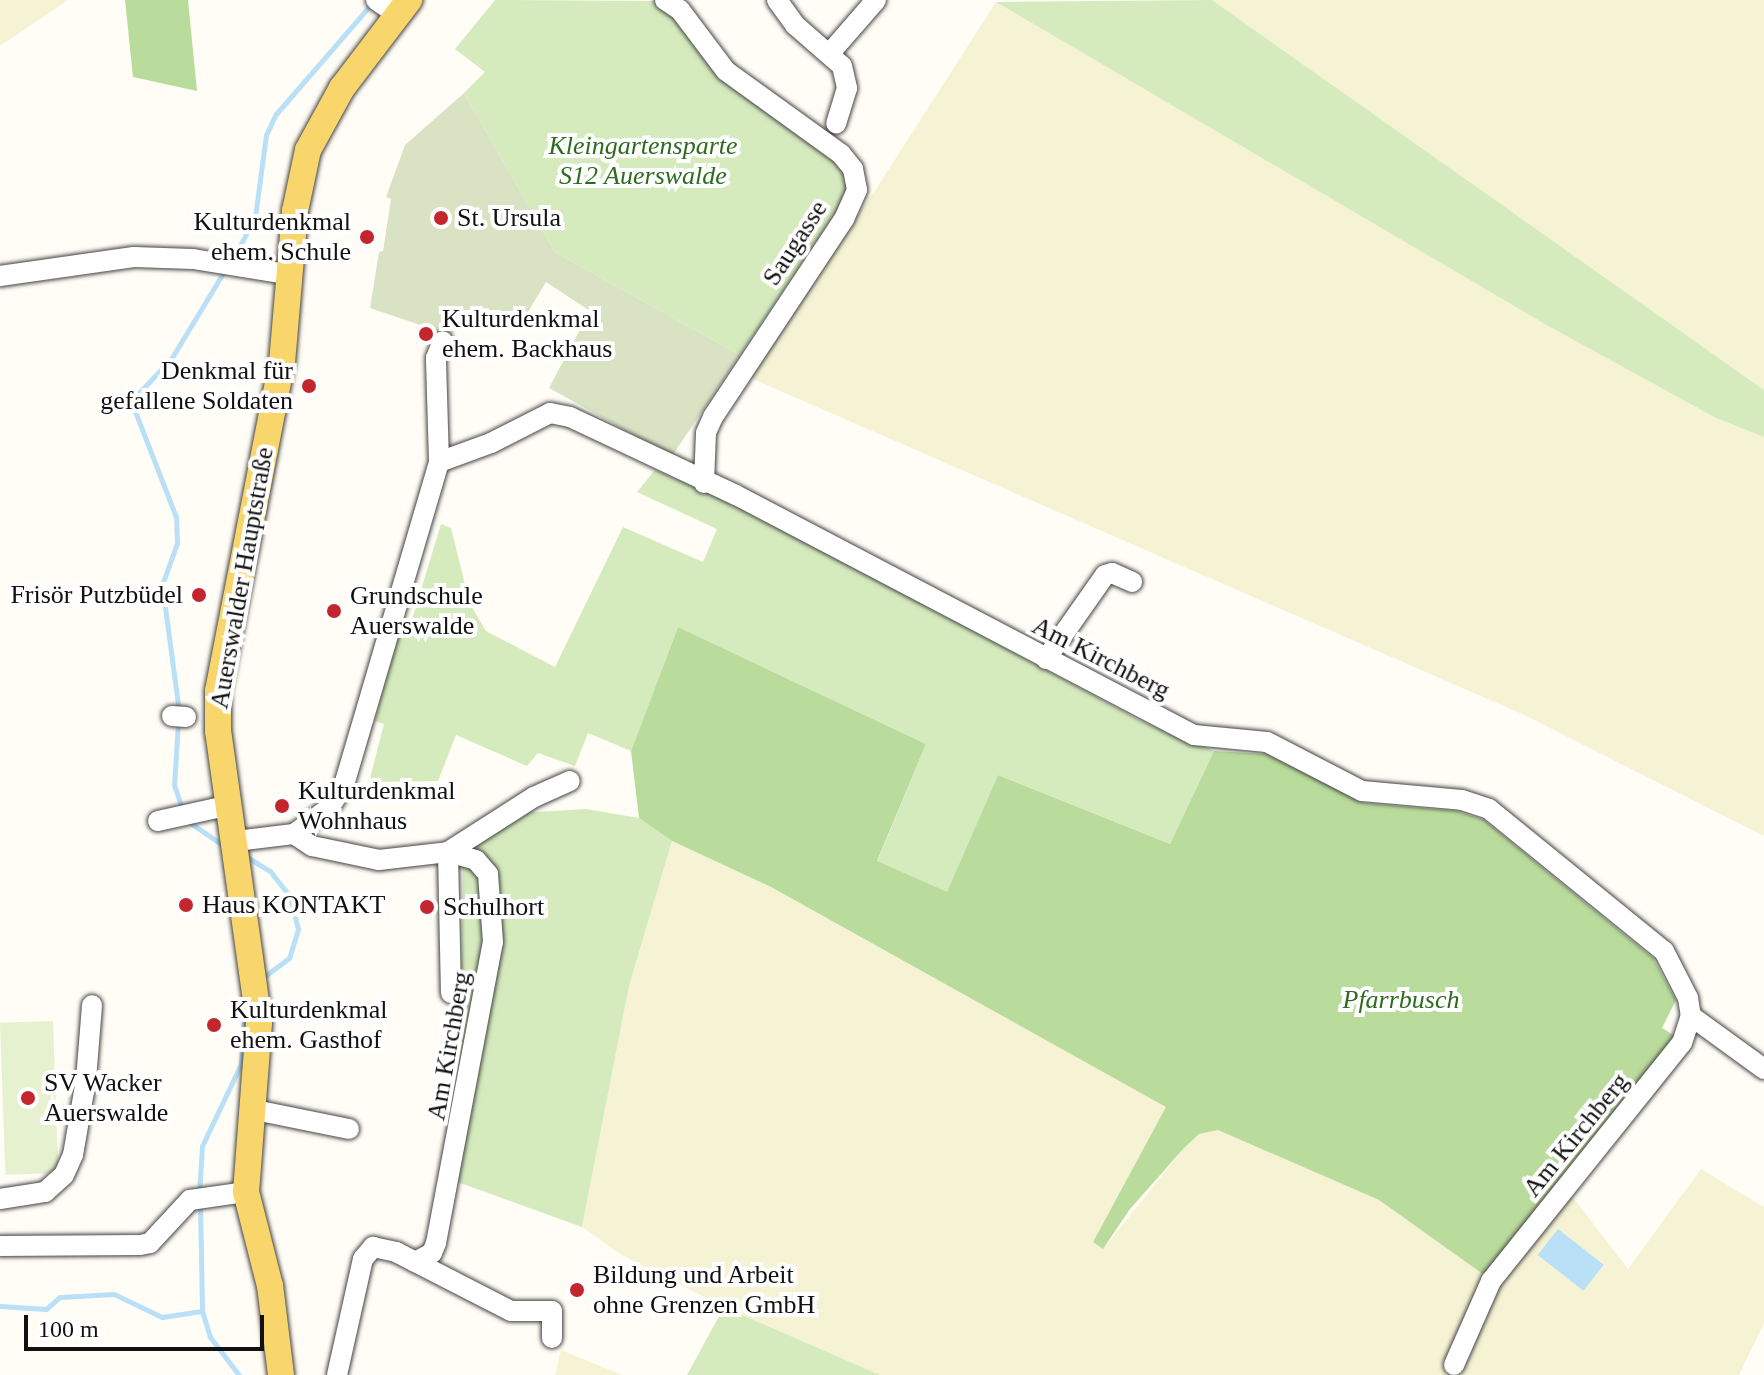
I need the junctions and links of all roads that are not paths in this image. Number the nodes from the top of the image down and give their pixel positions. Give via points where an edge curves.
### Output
1 (665, 0) edge
2 (777, 0) edge
3 (876, 0) edge
4 (391, 5) edge
5 (830, 53) junction
6 (836, 123) dead end
7 (292, 275) junction
8 (0, 276) edge
9 (443, 341) dead end
10 (439, 462) junction
11 (704, 483) junction
12 (1132, 582) dead end
13 (1046, 659) junction
14 (570, 781) dead end
15 (230, 805) junction
16 (158, 821) dead end
17 (294, 834) junction
18 (237, 848) junction
19 (448, 852) junction
20 (451, 993) dead end
21 (92, 1005) dead end
22 (1691, 1016) junction
23 (1764, 1069) edge
24 (250, 1109) junction
25 (349, 1129) dead end
26 (246, 1192) junction
27 (0, 1199) edge
28 (436, 1243) junction
29 (0, 1246) edge
30 (415, 1262) junction
31 (448, 1280) junction
32 (552, 1338) dead end
33 (1454, 1365) dead end
34 (281, 1375) edge
35 (337, 1375) edge

1 - 11 street, Saugasse via 680,10 726,71 841,154 853,169 857,190 844,219 742,369 706,433
2 - 5 street via 795,25
3 - 5 street
4 - 7 main road, Auerswalder Hauptstraße via 308,150 295,211
5 - 6 street via 842,66 847,88
7 - 8 street via 231,264 108,258
7 - 15 main road, Auerswalder Hauptstraße via 282,363 218,691
9 - 10 street via 436,358
10 - 11 street, Am Kirchberg via 550,413 570,417
10 - 17 street via 344,785 329,808
11 - 13 street, Am Kirchberg
12 - 13 street via 1105,575
13 - 22 street, Am Kirchberg via 1194,735 1267,742 1362,791 1462,800 1489,809 1664,951 1688,998
14 - 19 street via 505,814
15 - 16 street
15 - 18 main road, Auerswalder Hauptstraße
17 - 18 street
17 - 19 street via 312,846 379,860
18 - 24 main road, Auerswalder Hauptstraße via 255,987
19 - 20 street, Am Kirchberg
19 - 28 street, Am Kirchberg via 476,860 488,874 494,920 476,1050
21 - 27 street via 86,1080 73,1155 64,1175 45,1192
22 - 23 street
22 - 33 street, Am Kirchberg via 1682,1043 1491,1281
24 - 25 street
24 - 26 main road, Auerswalder Hauptstraße
26 - 29 street via 198,1198 150,1243
26 - 34 main road, Auerswalder Hauptstraße via 270,1286
28 - 30 street via 432,1253
28 - 31 street
30 - 31 street
30 - 35 street via 382,1246 367,1252
31 - 32 street via 511,1311 552,1311

